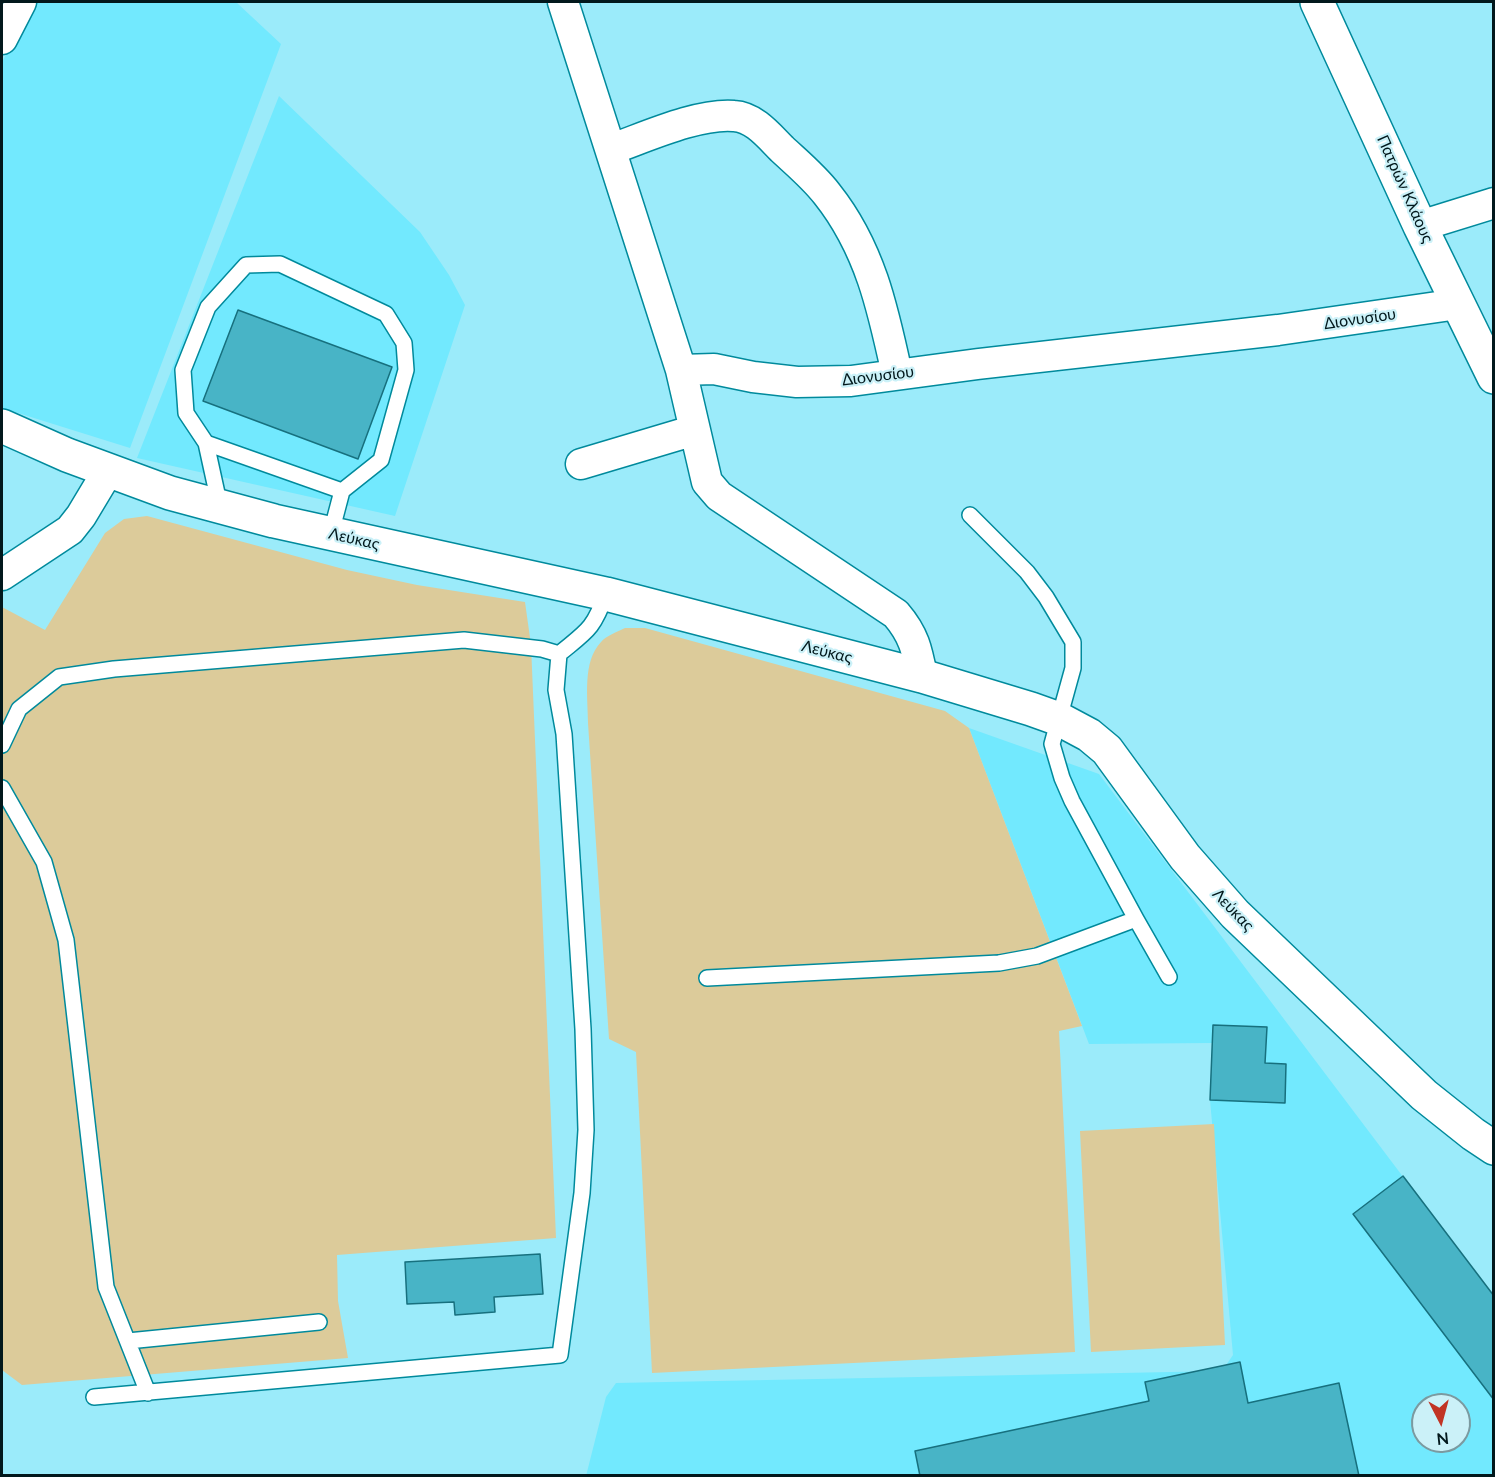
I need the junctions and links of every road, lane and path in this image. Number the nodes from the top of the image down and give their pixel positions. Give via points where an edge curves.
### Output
1 (21, 2) edge
2 (563, 2) edge
3 (1317, 2) edge
4 (2, 39) edge
5 (612, 149) junction
6 (1494, 203) edge
7 (1420, 226) junction
8 (1458, 304) junction
9 (681, 369) junction
10 (897, 374) junction
11 (1494, 376) edge
12 (2, 426) edge
13 (695, 430) junction
14 (206, 443) junction
15 (581, 464) dead end
16 (108, 471) junction
17 (342, 491) junction
18 (220, 507) junction
19 (970, 515) dead end
20 (331, 534) junction
21 (2, 575) edge
22 (606, 594) junction
23 (558, 654) junction
24 (922, 676) junction
25 (1059, 719) junction
26 (2, 745) edge
27 (2, 788) edge
28 (1136, 919) junction
29 (1169, 977) dead end
30 (707, 978) dead end
31 (1494, 1148) edge
32 (319, 1322) dead end
33 (128, 1341) junction
34 (148, 1393) junction
35 (94, 1397) dead end

1 - 4 street
2 - 5 street
3 - 7 street, Πατρών Κλάους
5 - 9 street
5 - 10 street via 722,116 737,116 763,130 810,175 842,214 872,275
6 - 7 street
7 - 8 street, Πατρών Κλάους
8 - 10 street, Διονυσίου via 1278,330
8 - 11 street, Πατρών Κλάους
9 - 10 street, Διονυσίου via 714,369 796,382 851,381
9 - 13 street
12 - 16 street, Λεύκας
13 - 15 street
13 - 24 street via 707,482 719,496 896,614 913,638
14 - 17 lane
14 - 17 lane via 186,413 183,370 208,307 246,265 280,264 387,314 404,343 406,370 381,460
14 - 18 lane
16 - 18 street, Λεύκας
16 - 21 street via 70,530
17 - 20 lane
18 - 20 street, Λεύκας
19 - 25 lane via 1027,572 1073,642 1073,668
20 - 22 street, Λεύκας
22 - 23 lane via 592,626
22 - 24 street, Λεύκας
23 - 26 lane via 542,648 464,640 58,677 19,709
23 - 34 lane via 556,690 564,734 586,1130 582,1193 560,1355
24 - 25 street, Λεύκας
25 - 28 lane via 1052,744 1062,778
25 - 31 street, Λεύκας via 1107,750 1185,857 1235,914 1424,1095
27 - 33 lane via 44,862 66,940 106,1287
28 - 29 lane
28 - 30 lane via 1038,956 999,963
32 - 33 lane
33 - 34 lane
34 - 35 lane

